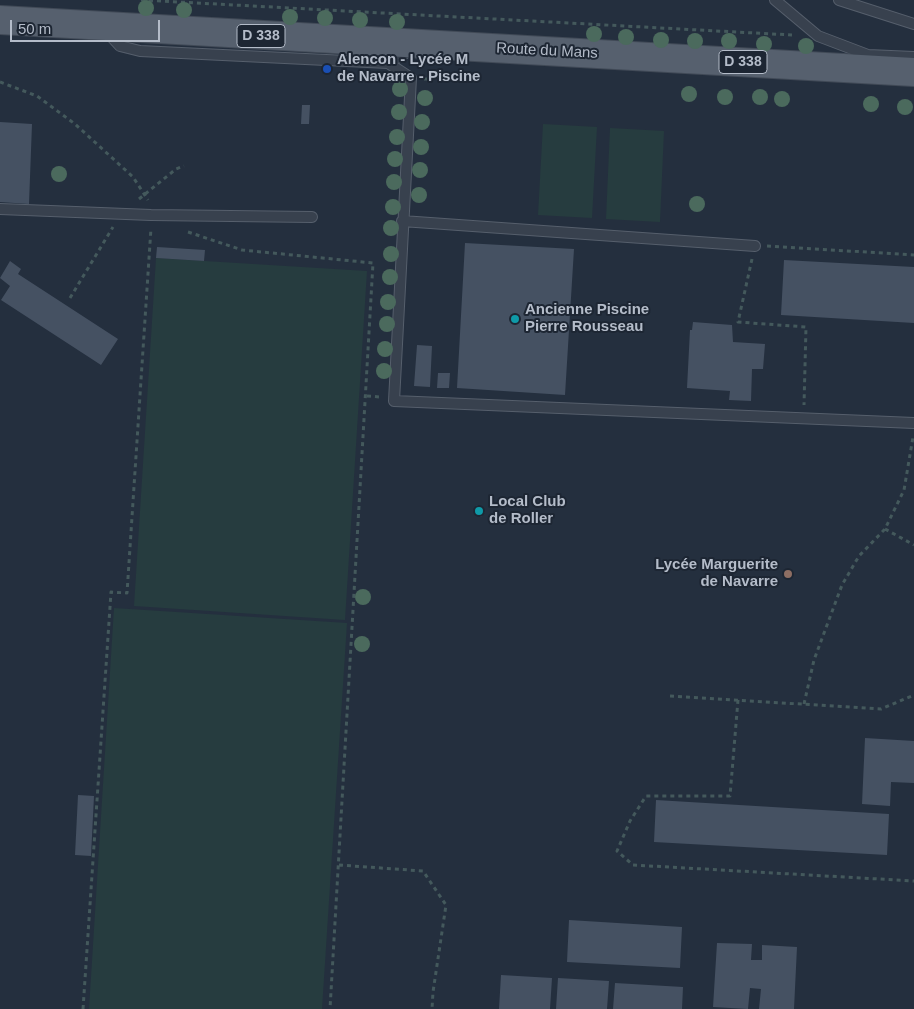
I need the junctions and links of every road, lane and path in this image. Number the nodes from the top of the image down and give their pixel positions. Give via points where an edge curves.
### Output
1 (141, 0) edge
2 (775, 0) edge
3 (839, 0) edge
4 (0, 20) edge
5 (914, 24) edge
6 (102, 26) junction
7 (818, 36) junction
8 (420, 46) junction
9 (914, 57) edge
10 (388, 63) junction
11 (914, 72) edge
12 (0, 82) edge
13 (184, 166) dead end
14 (0, 209) edge
15 (121, 214) junction
16 (152, 215) junction
17 (312, 217) dead end
18 (402, 221) junction
19 (184, 230) dead end
20 (755, 246) junction
21 (914, 255) edge
22 (70, 298) dead end
23 (804, 418) junction
24 (914, 423) edge
25 (914, 432) edge
26 (884, 529) junction
27 (914, 545) edge
28 (914, 695) edge
29 (670, 696) dead end
30 (738, 700) junction
31 (804, 704) junction
32 (339, 865) junction
33 (914, 881) edge
34 (82, 1009) edge
35 (330, 1009) edge
36 (432, 1009) edge

1 - 7 path
2 - 7 lane
3 - 5 lane
4 - 6 main road, Route du Mans / D 338
6 - 8 main road, Route du Mans / D 338
6 - 10 lane via 120,46 140,51
7 - 9 lane via 868,55
8 - 10 lane
8 - 11 main road, Route du Mans / D 338
10 - 18 lane via 411,78
12 - 13 path via 37,96 75,124 133,177 144,195
14 - 15 lane
15 - 16 lane
15 - 22 path
16 - 17 lane
16 - 34 path via 127,593 111,592
18 - 20 lane
18 - 23 lane via 394,401
19 - 32 path via 242,250 373,263
20 - 21 path
20 - 23 path via 738,322 806,328
23 - 24 lane
25 - 26 path via 904,490
26 - 27 path
26 - 31 path via 860,556 842,584 814,660
28 - 31 path via 881,708
29 - 30 path
30 - 31 path
30 - 33 path via 730,796 646,796 617,851 633,865
32 - 35 path
32 - 36 path via 423,871 446,905

